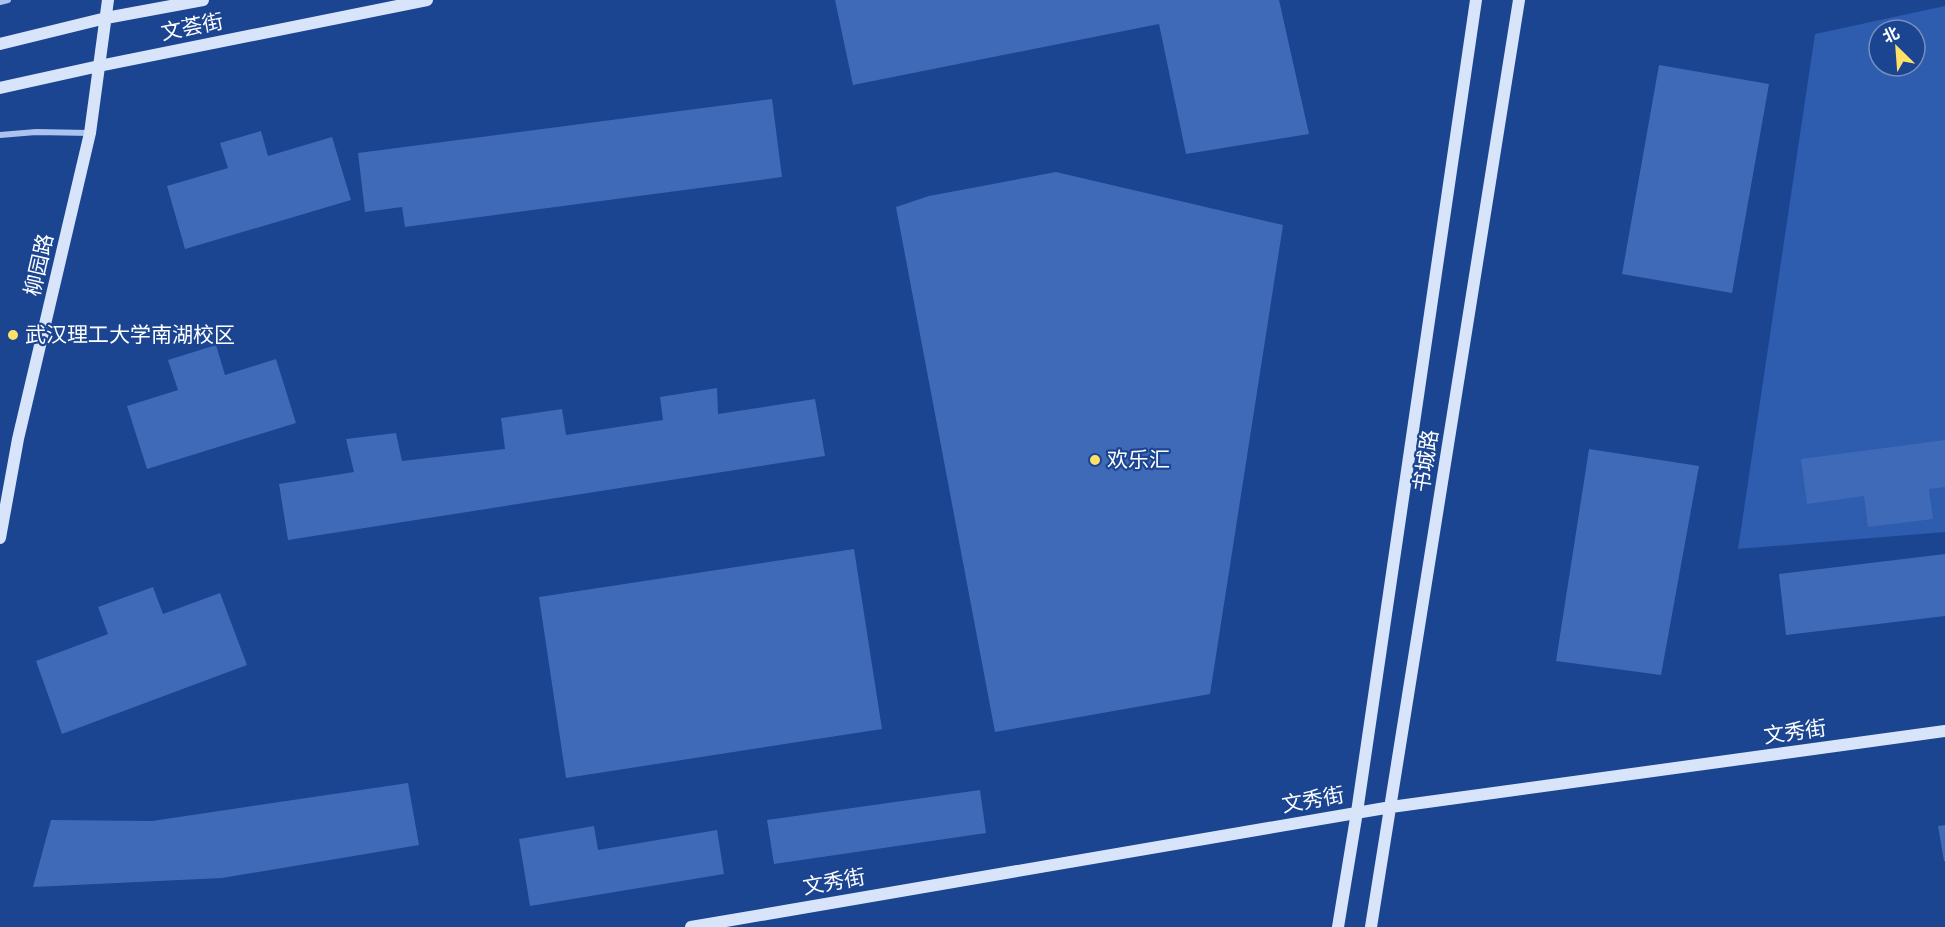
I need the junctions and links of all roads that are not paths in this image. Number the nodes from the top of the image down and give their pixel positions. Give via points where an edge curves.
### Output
1 (8, 0) edge
2 (108, 0) edge
3 (203, 0) edge
4 (427, 0) edge
5 (1476, 0) edge
6 (1519, 0) edge
7 (0, 2) edge
8 (106, 18) junction
9 (0, 44) edge
10 (99, 66) junction
11 (0, 88) edge
12 (90, 133) junction
13 (0, 135) edge
14 (0, 538) edge
15 (1945, 731) edge
16 (1391, 807) junction
17 (1357, 812) junction
18 (691, 927) edge
19 (1338, 927) edge
20 (1371, 927) edge

1 - 7 street
2 - 8 main road, 柳园路
3 - 8 main road, 文荟街
4 - 10 main road, 文荟街
5 - 17 main road, 书城路
6 - 16 main road, 书城路
8 - 9 main road, 文荟街
8 - 10 main road, 柳园路
10 - 11 main road, 文荟街
10 - 12 main road, 柳园路
12 - 13 street
12 - 14 main road, 柳园路 via 18,439
15 - 16 main road, 文秀街
16 - 17 main road, 文秀街
16 - 20 main road, 书城路
17 - 18 main road, 文秀街
17 - 19 main road, 书城路

